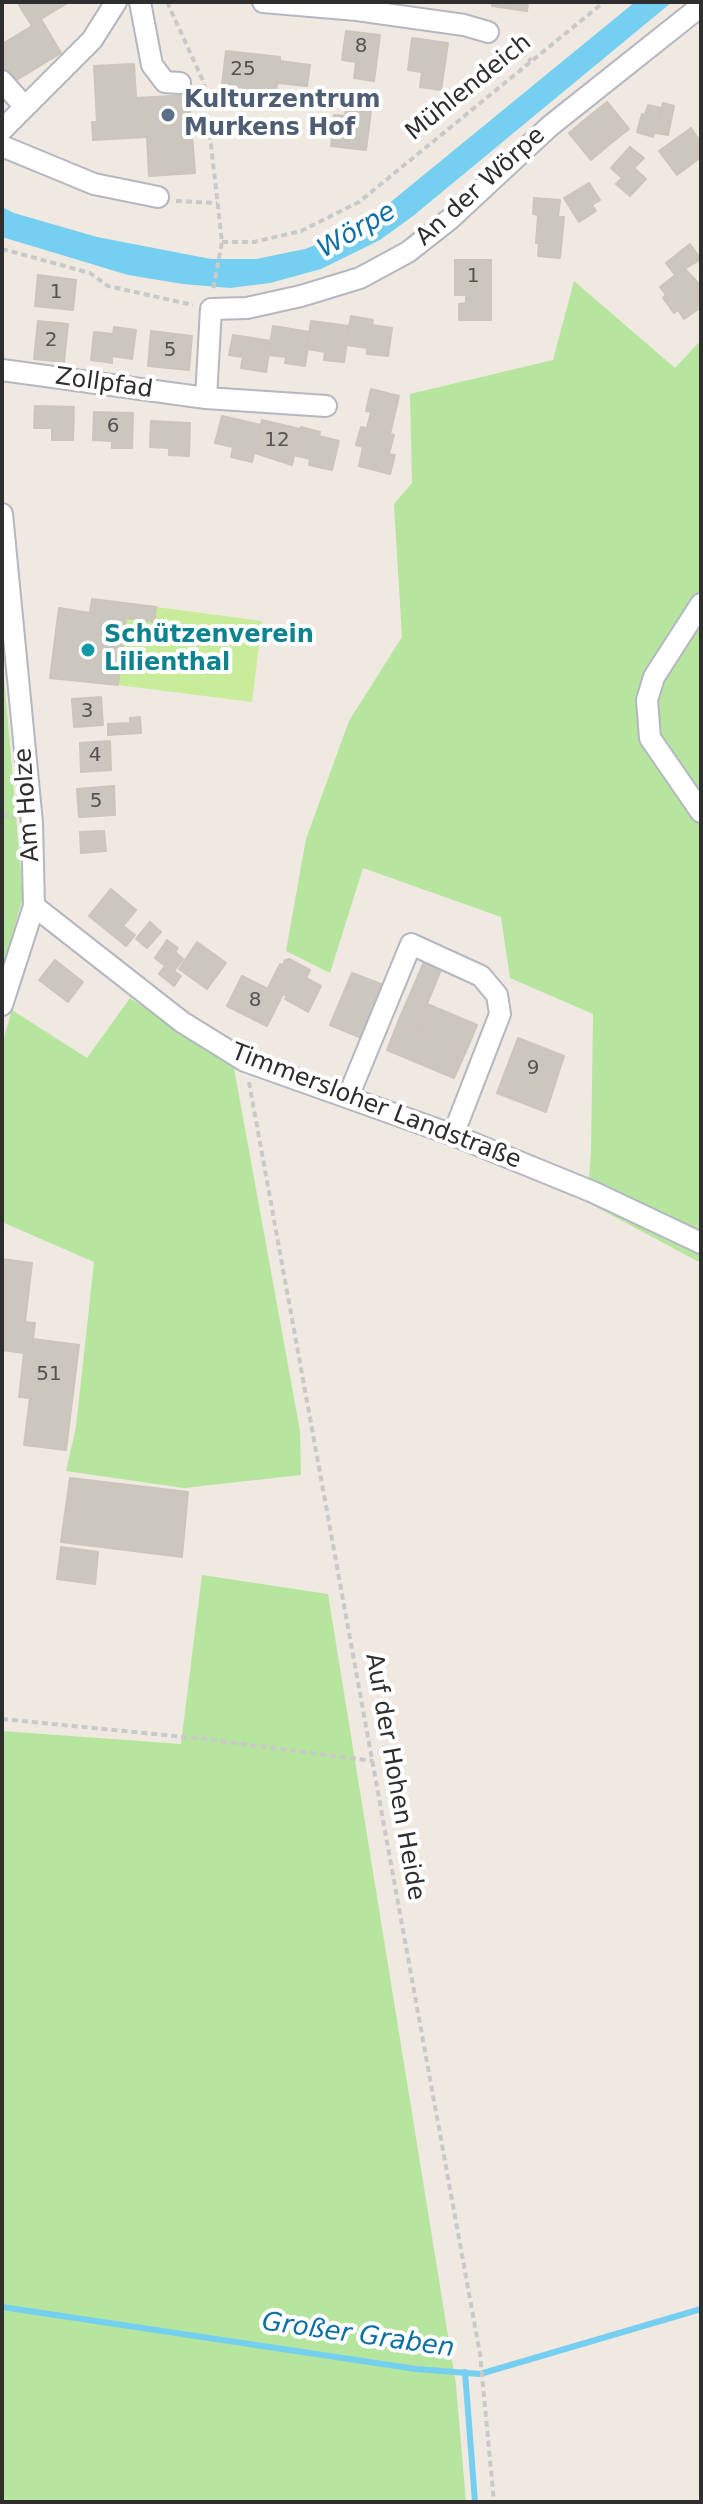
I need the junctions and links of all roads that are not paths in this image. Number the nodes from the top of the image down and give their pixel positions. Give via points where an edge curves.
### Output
1 (116, 2) edge
2 (140, 2) edge
3 (263, 2) edge
4 (701, 6) edge
5 (488, 32) road end
6 (2, 81) edge
7 (180, 83) dead end
8 (24, 106) junction
9 (2, 130) edge
10 (2, 146) edge
11 (158, 197) road end
12 (2, 370) edge
13 (206, 398) junction
14 (326, 406) dead end
15 (2, 514) edge
16 (701, 604) edge
17 (701, 812) edge
18 (34, 906) junction
19 (2, 1005) edge
20 (348, 1097) junction
21 (453, 1135) junction
22 (701, 1243) edge

1 - 8 street via 92,40
2 - 7 street via 152,65 165,82
3 - 5 street via 357,10
4 - 13 street, An der Wörpe via 550,126 408,252 360,278 301,296 247,308 211,303
6 - 8 street
8 - 9 street
10 - 11 street via 94,184
12 - 13 street, Zollpfad
13 - 14 street, Zollpfad
15 - 18 street, Am Holze via 32,823
16 - 17 street via 654,677 647,700 650,738
18 - 19 street, Am Holze
18 - 20 street, Timmersloher Landstraße via 182,1022 245,1061
20 - 21 street, Timmersloher Landstraße
20 - 21 street via 411,944 481,976 497,995 500,1014
21 - 22 street, Timmersloher Landstraße

